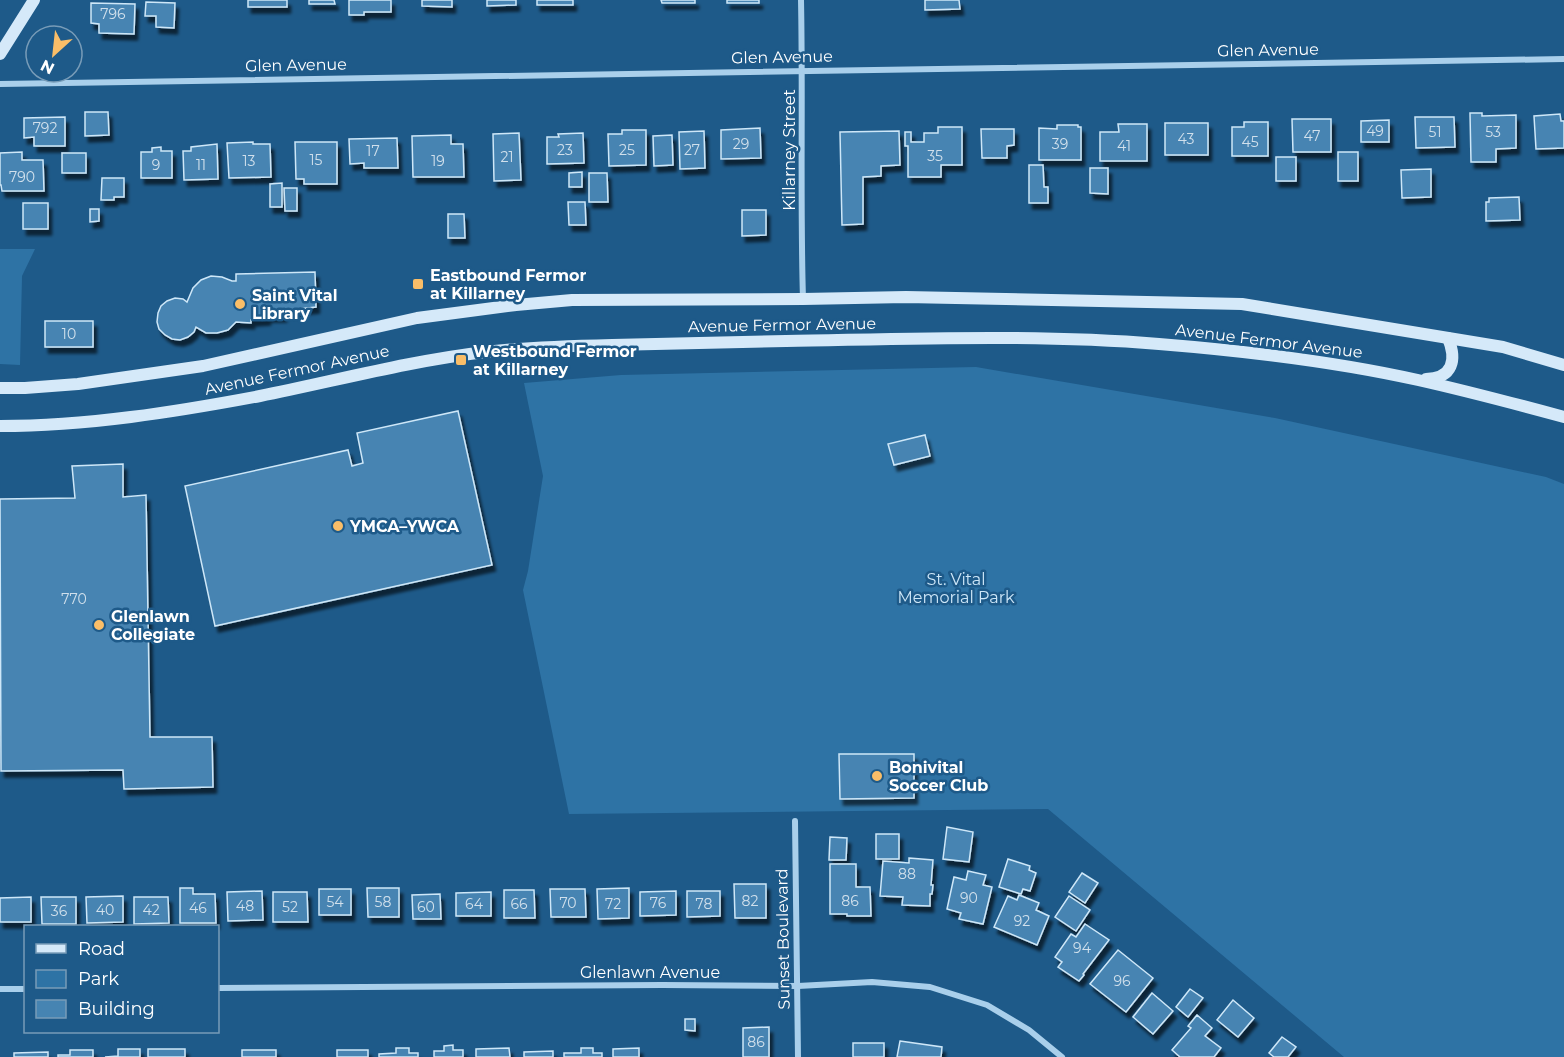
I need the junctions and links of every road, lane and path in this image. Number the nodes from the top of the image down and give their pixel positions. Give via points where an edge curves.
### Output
1 (34, 0) edge
2 (801, 0) edge
3 (0, 54) edge
4 (1564, 59) edge
5 (803, 70) junction
6 (0, 84) edge
7 (803, 299) junction
8 (1448, 338) junction
9 (1564, 365) edge
10 (1416, 379) junction
11 (0, 388) edge
12 (1564, 417) edge
13 (0, 426) edge
14 (795, 821) dead end
15 (798, 986) junction
16 (219, 988) edge
17 (0, 989) edge
18 (24, 989) edge
19 (798, 1057) edge
20 (1062, 1057) edge

1 - 3 main road
2 - 5 street, Killarney Street
4 - 5 street, Glen Avenue
5 - 6 street, Glen Avenue
5 - 7 street, Killarney Street
7 - 8 main road, Avenue Fermor Avenue via 906,297 1242,304
7 - 11 main road, Avenue Fermor Avenue via 572,300 516,305 417,318 203,366 78,384
8 - 9 main road, Avenue Fermor Avenue via 1503,347
8 - 10 main road via 1453,358 1450,368 1435,379
10 - 12 main road, Avenue Fermor Avenue
10 - 13 main road, Avenue Fermor Avenue via 1241,351 1073,339 523,347 423,361 160,412
14 - 15 street, Sunset Boulevard
15 - 16 street, Glenlawn Avenue
15 - 19 street, Sunset Boulevard
15 - 20 street, Glenlawn Avenue via 872,982 930,987 987,1005 1029,1030
17 - 18 street

